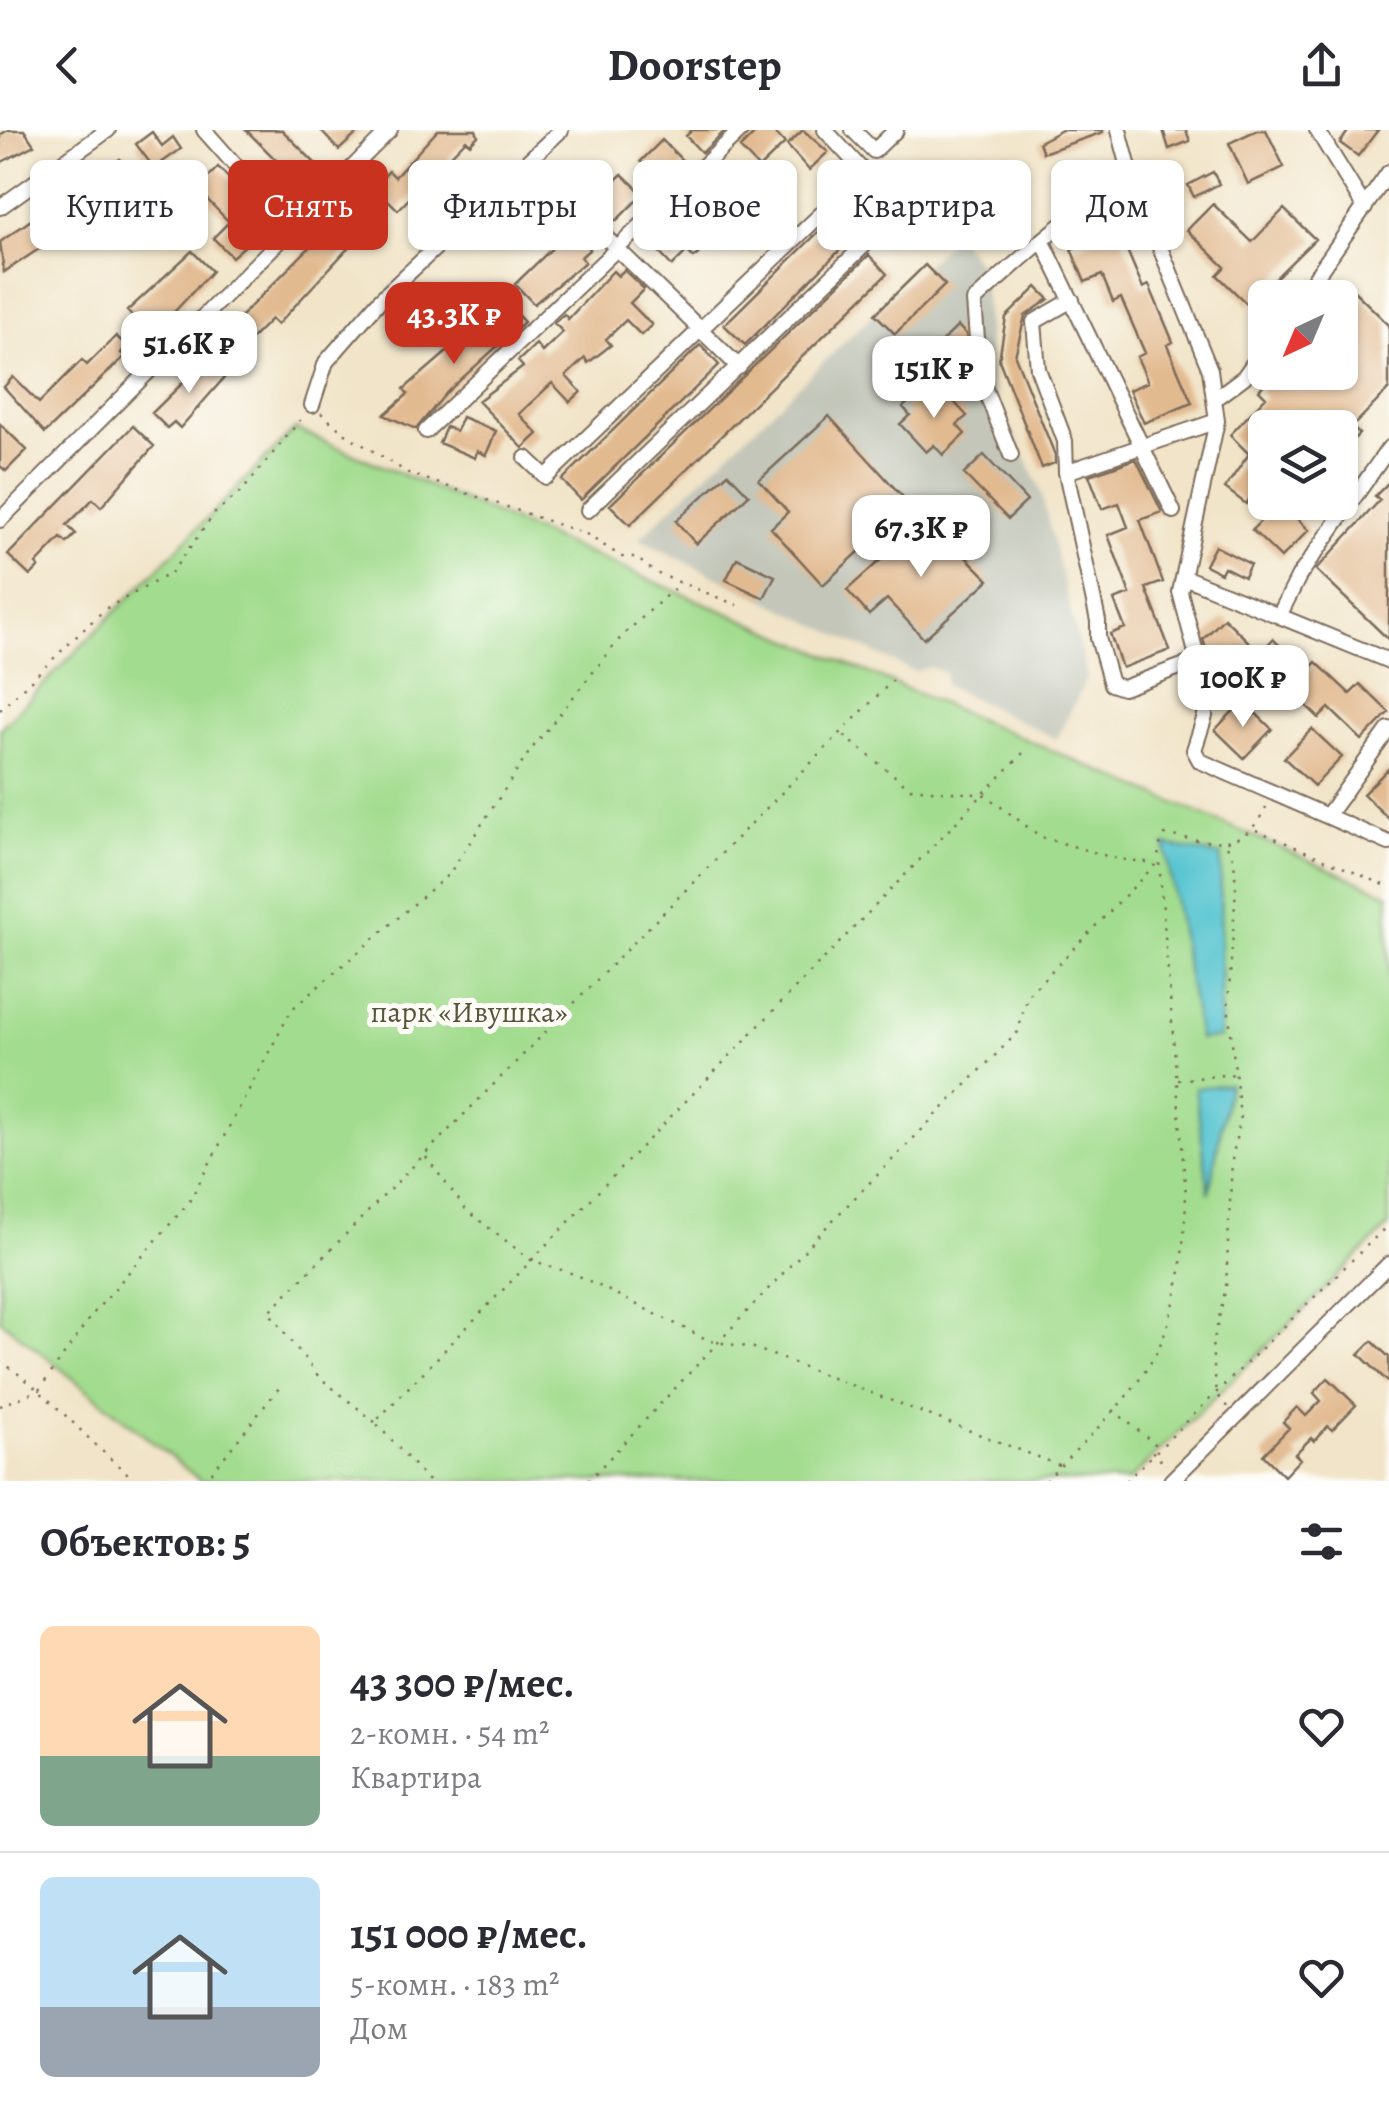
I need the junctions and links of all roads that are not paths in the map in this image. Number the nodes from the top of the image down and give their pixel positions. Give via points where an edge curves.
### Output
1 (108, 130) edge
2 (204, 130) edge
3 (390, 130) edge
4 (561, 130) edge
5 (741, 130) edge
6 (825, 130) edge
7 (854, 130) edge
8 (896, 130) edge
9 (1119, 130) edge
10 (1317, 130) edge
11 (230, 160) edge
12 (359, 160) edge
13 (533, 160) edge
14 (854, 160) edge
15 (1127, 160) edge
16 (1389, 172) edge
17 (0, 207) edge
18 (1365, 208) junction
19 (817, 217) edge
20 (1051, 235) edge
21 (1042, 242) junction
22 (615, 246) junction
23 (268, 250) edge
24 (434, 250) edge
25 (860, 250) edge
26 (1161, 250) edge
27 (1313, 280) edge
28 (1072, 300) junction
29 (699, 328) junction
30 (738, 367) junction
31 (1248, 371) edge
32 (1216, 398) junction
33 (312, 406) road end
34 (1217, 421) junction
35 (426, 431) dead end
36 (1141, 443) junction
37 (1389, 448) edge
38 (1011, 455) dead end
39 (526, 458) dead end
40 (1066, 472) junction
41 (588, 510) dead end
42 (1173, 511) dead end
43 (0, 520) edge
44 (1184, 577) junction
45 (1279, 616) junction
46 (1196, 661) junction
47 (1389, 661) edge
48 (1389, 729) edge
49 (1328, 816) junction
50 (1389, 842) edge
51 (1389, 1264) edge
52 (1177, 1479) edge

1 - 17 street
2 - 11 street
3 - 12 street
4 - 13 street
5 - 22 street
6 - 14 street
7 - 8 street via 874,151
9 - 15 street
10 - 18 street
16 - 18 street
18 - 27 street
19 - 29 street
20 - 21 street
21 - 28 street
21 - 38 street via 974,301 980,377
22 - 29 street
22 - 35 street
23 - 43 street
24 - 33 street via 326,362
25 - 30 street
26 - 32 street
28 - 36 street
28 - 40 street via 1034,322 1038,369 1066,441
29 - 30 street
29 - 39 street via 546,477
30 - 41 street
31 - 32 street
32 - 34 street
34 - 36 street
34 - 44 street
36 - 40 street
36 - 42 street
37 - 45 street via 1299,576
40 - 46 street via 1111,684 1123,688
44 - 45 street
44 - 46 street via 1181,606
45 - 47 street
46 - 49 street via 1204,688 1205,716 1194,750 1200,761
48 - 49 street
49 - 50 street
51 - 52 street

